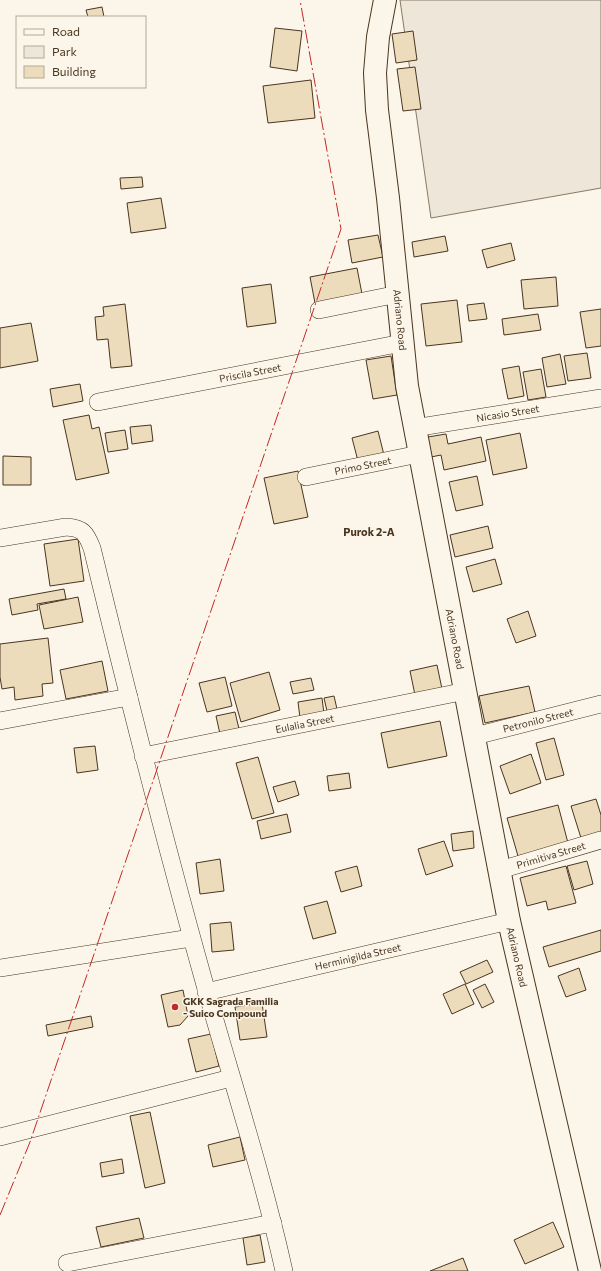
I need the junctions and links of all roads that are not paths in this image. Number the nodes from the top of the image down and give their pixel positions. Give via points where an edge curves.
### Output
1 (385, 0) edge
2 (398, 294) junction
3 (319, 310) dead end
4 (402, 343) junction
5 (601, 398) edge
6 (98, 402) dead end
7 (414, 428) junction
8 (419, 454) junction
9 (306, 477) dead end
10 (0, 538) edge
11 (466, 691) junction
12 (129, 697) junction
13 (601, 704) edge
14 (0, 721) edge
15 (474, 736) junction
16 (143, 756) junction
17 (601, 840) edge
18 (500, 870) junction
19 (509, 921) junction
20 (191, 938) junction
21 (0, 968) edge
22 (206, 992) junction
23 (231, 1078) junction
24 (0, 1137) edge
25 (273, 1222) junction
26 (67, 1263) dead end
27 (284, 1271) edge
28 (590, 1271) edge

1 - 2 street, Adriano Road via 375,73
2 - 3 street
2 - 4 street, Adriano Road
4 - 6 street, Priscila Street
4 - 7 street, Adriano Road
5 - 7 street, Nicasio Street
7 - 8 street, Adriano Road
8 - 9 street, Primo Street
8 - 11 street, Adriano Road
10 - 12 street via 66,527 83,531 92,548
11 - 15 street, Adriano Road
11 - 16 street, Eulalia Street
12 - 14 street
12 - 16 street
13 - 15 street, Petronilo Street
15 - 18 street, Adriano Road
16 - 20 street
17 - 18 street, Primitiva Street
18 - 19 street, Adriano Road
19 - 22 street, Herminigilda Street
19 - 28 street, Adriano Road
20 - 21 street
20 - 22 street
22 - 23 street
23 - 24 street
23 - 25 street
25 - 26 street
25 - 27 street

